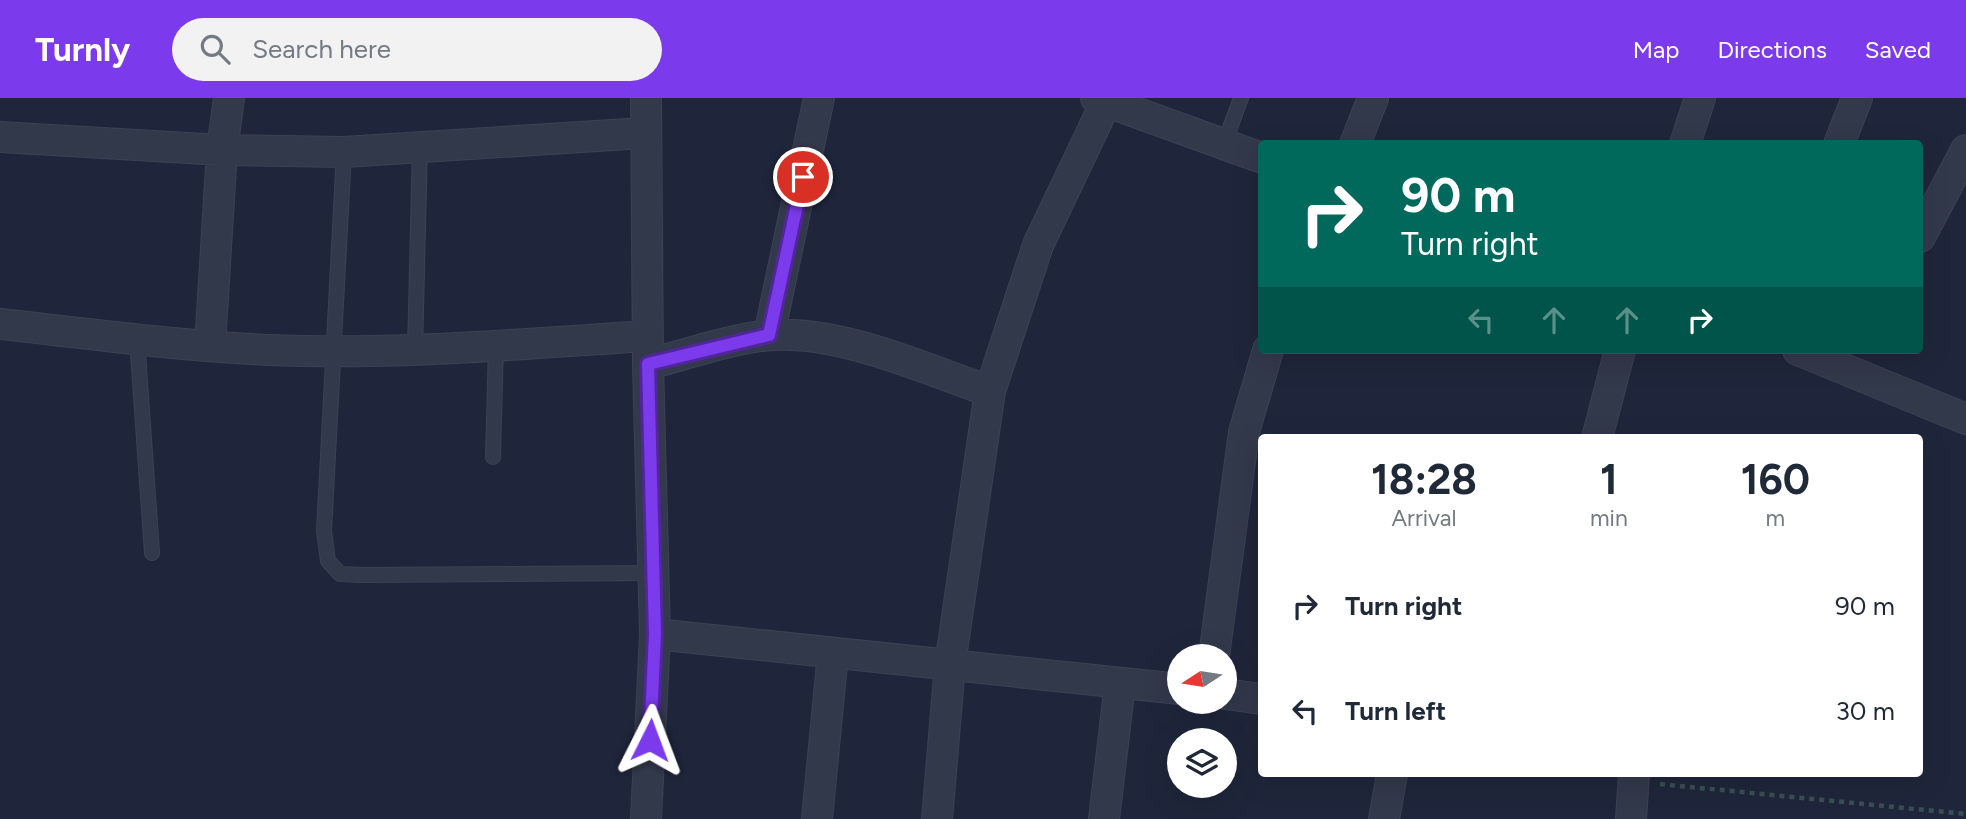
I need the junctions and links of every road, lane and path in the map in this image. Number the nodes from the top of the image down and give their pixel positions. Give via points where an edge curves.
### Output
1 (229, 98) edge
2 (646, 98) edge
3 (819, 98) edge
4 (1241, 98) edge
5 (1373, 98) edge
6 (1700, 98) edge
7 (1857, 98) edge
8 (1103, 99) edge
9 (644, 133) junction
10 (0, 137) edge
11 (1357, 140) edge
12 (1686, 140) edge
13 (1841, 140) edge
14 (1224, 144) junction
15 (421, 145) junction
16 (222, 150) junction
17 (1966, 150) edge
18 (344, 152) junction
19 (1258, 157) edge
20 (1923, 231) edge
21 (0, 324) edge
22 (769, 335) junction
23 (137, 339) junction
24 (210, 346) junction
25 (496, 346) junction
26 (648, 350) junction
27 (415, 351) junction
28 (334, 352) junction
29 (1267, 354) edge
30 (1619, 354) edge
31 (1818, 354) edge
32 (1849, 360) edge
33 (990, 391) junction
34 (1966, 419) edge
35 (1598, 434) edge
36 (493, 457) dead end
37 (152, 553) dead end
38 (653, 573) junction
39 (655, 634) junction
40 (1216, 644) edge
41 (833, 653) junction
42 (950, 666) junction
43 (1120, 684) junction
44 (1167, 688) edge
45 (1237, 696) edge
46 (1258, 698) edge
47 (1391, 777) edge
48 (1635, 778) edge
49 (1966, 814) edge
50 (646, 819) edge
51 (817, 819) edge
52 (937, 819) edge
53 (1104, 819) edge
54 (1384, 819) edge
55 (1631, 819) edge

1 - 16 street
2 - 9 street
3 - 22 street
4 - 14 lane
5 - 11 street
6 - 12 street
7 - 13 street
8 - 14 street
8 - 33 street via 1038,245
9 - 15 street
9 - 26 street
10 - 16 street
14 - 19 street
15 - 18 street
15 - 27 lane
16 - 18 street
16 - 24 street
17 - 20 street
18 - 28 lane
21 - 23 street
22 - 26 street
22 - 33 street via 815,337
23 - 24 street
23 - 37 lane
24 - 28 street
25 - 26 street
25 - 27 street
25 - 36 lane
26 - 38 street
27 - 28 street
28 - 38 lane via 324,531 328,561 340,574
29 - 40 street via 1244,432
30 - 35 street
31 - 32 street
32 - 34 street
33 - 42 street
38 - 39 street
39 - 41 street
39 - 50 street
41 - 42 street
41 - 51 street
42 - 43 street
42 - 52 street
43 - 44 street
43 - 53 street
45 - 46 street
47 - 54 street
48 - 49 path
48 - 55 street

